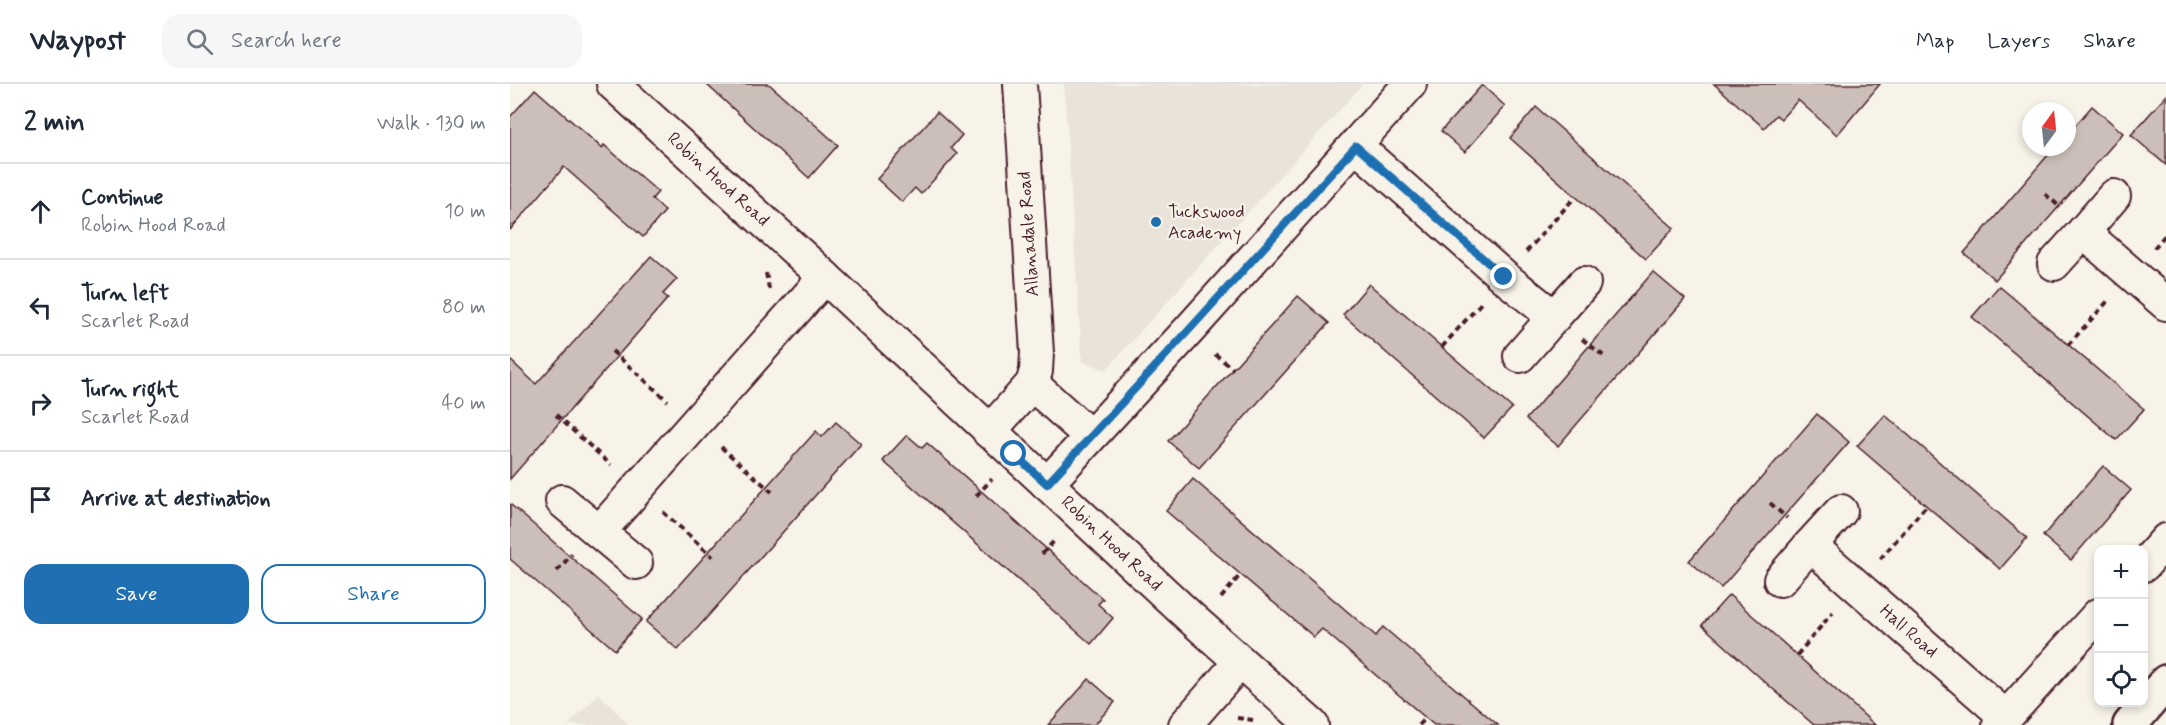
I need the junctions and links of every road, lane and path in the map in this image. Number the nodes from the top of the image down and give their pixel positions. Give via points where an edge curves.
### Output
1 (613, 84) edge
2 (1020, 84) edge
3 (1410, 84) edge
4 (1356, 146) junction
5 (2114, 196) dead end
6 (2083, 232) junction
7 (2054, 264) dead end
8 (825, 276) junction
9 (1584, 283) dead end
10 (2166, 304) edge
11 (1554, 318) junction
12 (1213, 352) dead end
13 (1520, 356) dead end
14 (1233, 369) dead end
15 (1032, 384) junction
16 (990, 432) junction
17 (1090, 436) junction
18 (1047, 484) junction
19 (562, 501) dead end
20 (1841, 511) dead end
21 (599, 532) junction
22 (2166, 540) edge
23 (1810, 545) junction
24 (2148, 560) edge
25 (636, 563) dead end
26 (1780, 580) dead end
27 (2094, 619) edge
28 (1240, 662) junction
29 (2166, 682) edge
30 (1426, 718) dead end
31 (2003, 721) edge
32 (1185, 725) edge
33 (1312, 725) edge
34 (1419, 725) edge
35 (2130, 725) edge

1 - 8 street, Robin Hood Road
2 - 15 street, Allanadale Road via 1037,353
3 - 4 street
4 - 11 street
4 - 17 street
5 - 6 street
6 - 7 street
6 - 10 street
8 - 16 street, Robin Hood Road
8 - 21 street
9 - 11 street
11 - 13 street
12 - 14 path
15 - 16 street
15 - 17 street
16 - 18 street, Robin Hood Road
17 - 18 street
18 - 28 street, Robin Hood Road
19 - 21 street
20 - 23 street
21 - 25 street
22 - 24 street
23 - 26 street
23 - 31 street, Hall Road
27 - 31 street, Hall Road
28 - 32 street
28 - 33 street, Robin Hood Road
29 - 35 street
30 - 34 path

